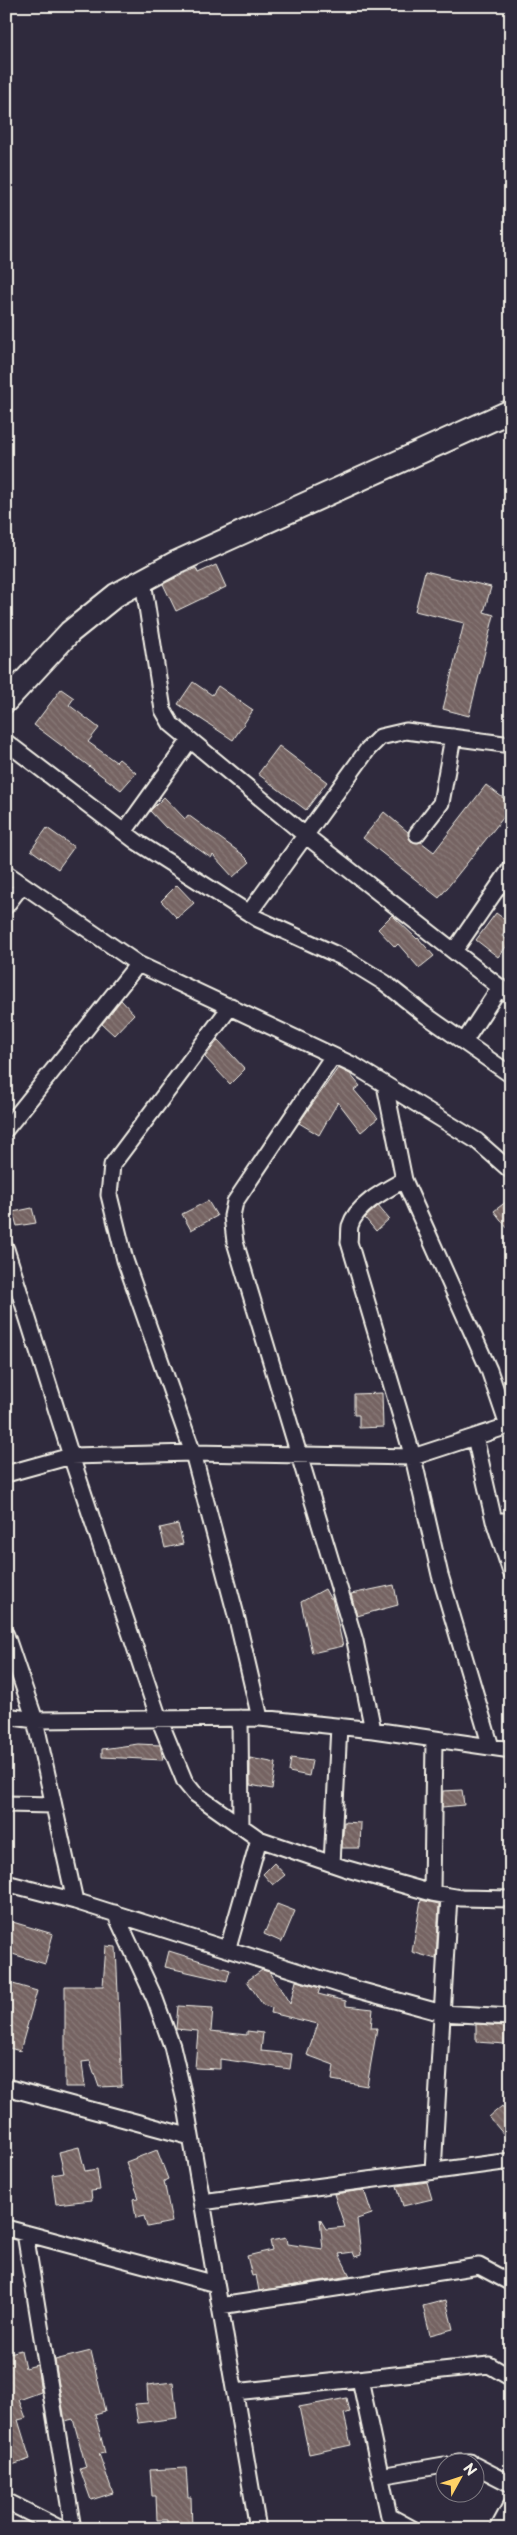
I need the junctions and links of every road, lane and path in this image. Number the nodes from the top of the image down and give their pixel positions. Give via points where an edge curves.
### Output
1 (511, 411) edge
2 (143, 581) junction
3 (6, 702) edge
4 (453, 738) junction
5 (190, 740) junction
6 (6, 742) edge
7 (511, 745) edge
8 (124, 832) junction
9 (417, 834) dead end
10 (305, 835) junction
11 (511, 868) edge
12 (6, 873) edge
13 (22, 885) junction
14 (6, 906) edge
15 (249, 913) junction
16 (454, 951) junction
17 (138, 964) junction
18 (505, 992) edge
19 (231, 1006) junction
20 (464, 1042) junction
21 (333, 1056) junction
22 (511, 1075) edge
23 (386, 1086) junction
24 (6, 1129) edge
25 (511, 1172) edge
26 (404, 1180) junction
27 (6, 1249) edge
28 (509, 1426) edge
29 (475, 1437) junction
30 (193, 1453) junction
31 (300, 1454) junction
32 (72, 1456) junction
33 (413, 1458) junction
34 (6, 1474) edge
35 (494, 1521) junction
36 (511, 1521) edge
37 (511, 1572) edge
38 (6, 1635) edge
39 (6, 1716) edge
40 (159, 1718) junction
41 (240, 1718) junction
42 (260, 1718) junction
43 (35, 1720) junction
44 (339, 1726) junction
45 (373, 1730) junction
46 (434, 1739) junction
47 (491, 1747) junction
48 (511, 1750) edge
49 (6, 1804) edge
50 (53, 1805) junction
51 (241, 1826) junction
52 (259, 1839) junction
53 (332, 1864) junction
54 (6, 1883) edge
55 (432, 1893) junction
56 (449, 1896) junction
57 (511, 1899) edge
58 (75, 1901) junction
59 (115, 1913) junction
60 (228, 1948) junction
61 (442, 2013) junction
62 (511, 2016) edge
63 (6, 2087) edge
64 (191, 2137) junction
65 (511, 2160) edge
66 (433, 2171) junction
67 (202, 2202) junction
68 (6, 2228) edge
69 (25, 2233) junction
70 (511, 2283) edge
71 (216, 2284) junction
72 (220, 2306) junction
73 (511, 2378) edge
74 (360, 2379) junction
75 (235, 2392) junction
76 (434, 2467) edge
77 (484, 2470) edge
78 (380, 2476) junction
79 (511, 2484) edge
80 (6, 2501) edge
81 (511, 2505) edge
82 (61, 2529) edge
83 (73, 2529) edge
84 (258, 2529) edge
85 (414, 2529) edge
86 (498, 2529) edge

1 - 2 main road via 177,562
2 - 3 main road via 116,595 70,632
2 - 5 street via 163,710 171,724
4 - 7 street
4 - 9 street via 441,803
4 - 10 street via 406,731 380,737
5 - 8 street
5 - 10 street
6 - 8 street
8 - 15 street
10 - 15 street
10 - 16 street
11 - 16 street
12 - 13 street
13 - 14 street
13 - 17 street
15 - 20 street via 346,959 385,983
16 - 18 street
17 - 19 street
17 - 24 street
18 - 20 street
19 - 21 street
19 - 30 street via 125,1146 112,1165 108,1181 125,1260
20 - 22 street
21 - 23 street
21 - 31 street via 235,1202 232,1216 235,1242
23 - 25 street via 477,1141
23 - 26 street
26 - 28 street via 489,1370
26 - 33 street via 385,1190 361,1210 350,1225 349,1242
27 - 32 street
28 - 29 street
29 - 33 street
29 - 35 street
30 - 31 street
30 - 32 street
30 - 42 street
31 - 33 street
31 - 45 street via 355,1641
32 - 34 street
32 - 40 street
33 - 47 street via 440,1575
35 - 36 street
35 - 37 street
38 - 43 street
39 - 43 street
40 - 41 street
40 - 43 street
40 - 51 street via 185,1782 194,1793
41 - 42 street
41 - 51 street
42 - 44 street
43 - 50 street
44 - 45 street
44 - 53 street
45 - 46 street
46 - 47 street
46 - 55 street
47 - 48 street
49 - 50 street
50 - 58 street
51 - 52 street
52 - 53 street
52 - 60 street
53 - 55 street
54 - 58 street
55 - 56 street
56 - 57 street
56 - 61 street
58 - 59 street
59 - 60 street
59 - 64 street via 155,1999 172,2046
60 - 61 street via 344,1986
61 - 62 street
61 - 66 street
63 - 64 street
64 - 67 street
65 - 66 street
66 - 67 street
67 - 71 street
68 - 69 street
69 - 71 street
69 - 83 street
70 - 72 street via 479,2266
71 - 72 street
72 - 75 street
73 - 74 street via 489,2366
74 - 75 street
74 - 78 street
75 - 84 street
76 - 78 street
77 - 79 street
78 - 85 street via 389,2516
80 - 82 street
81 - 86 street

